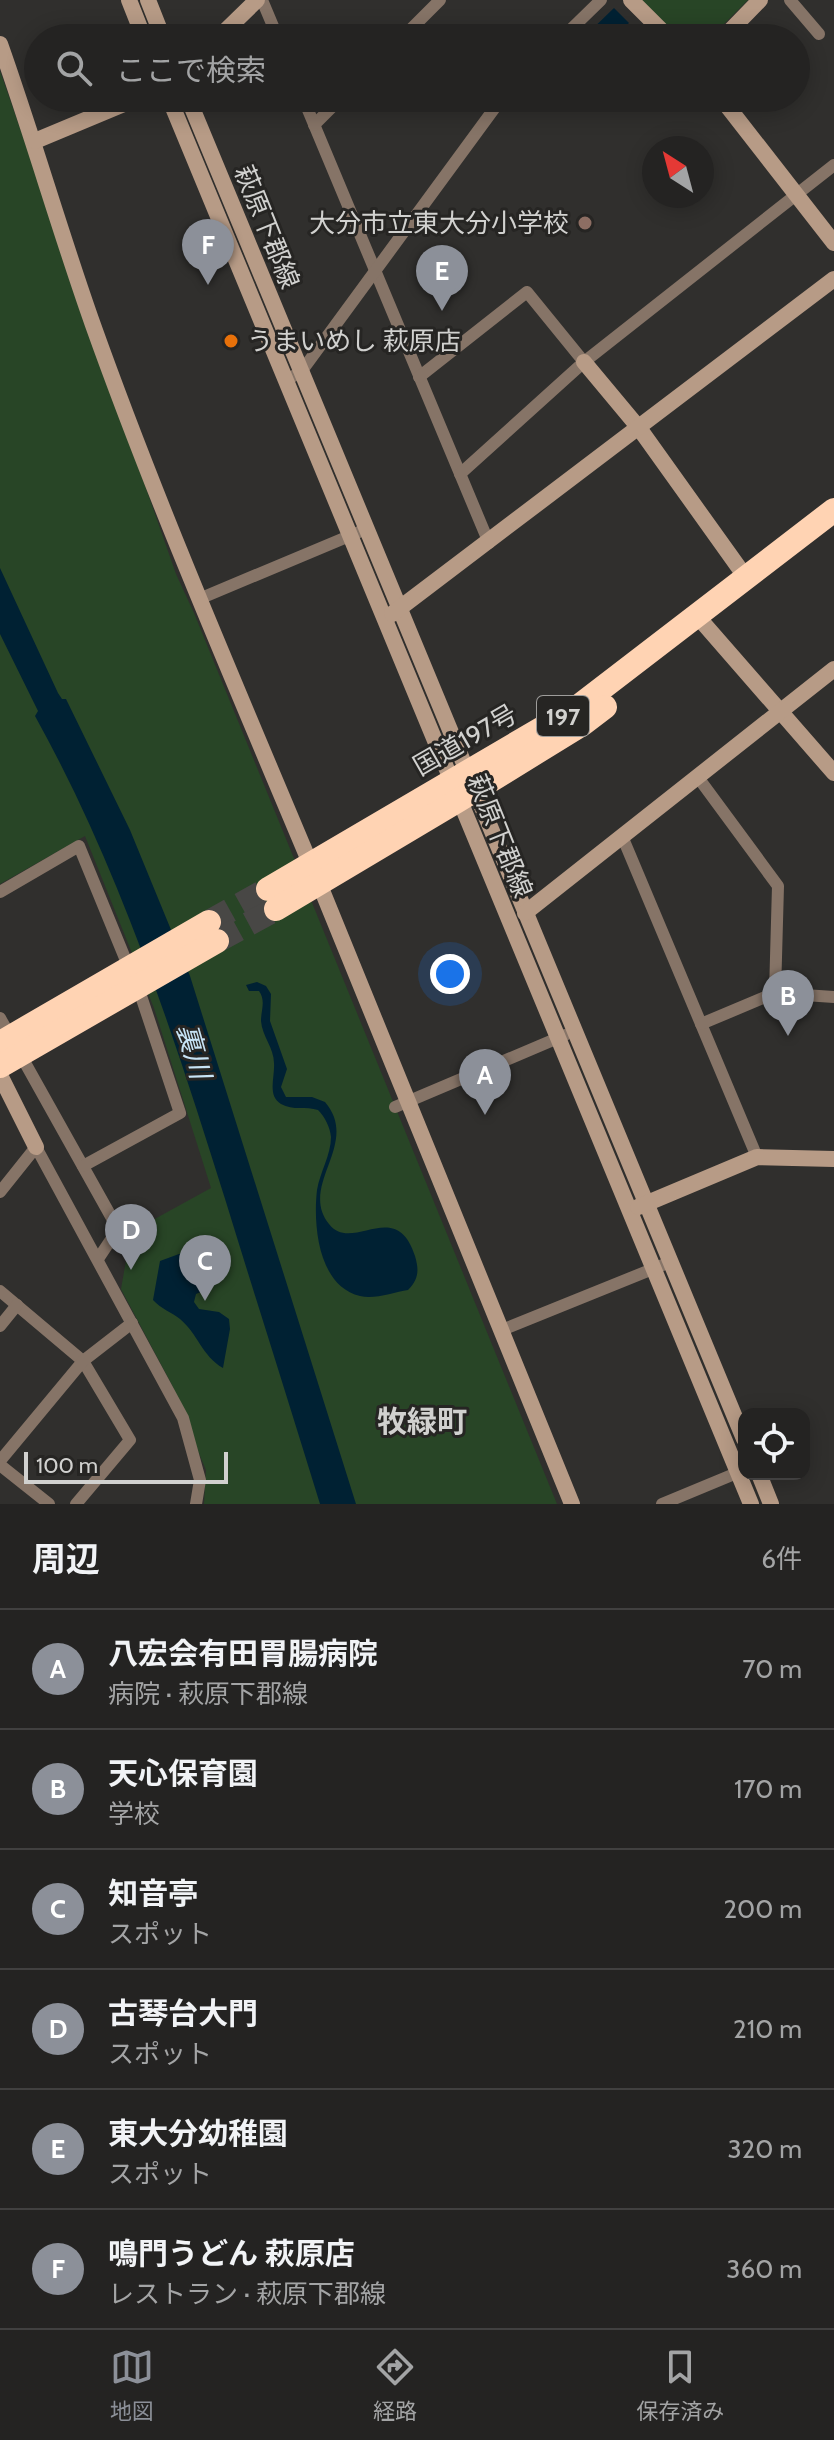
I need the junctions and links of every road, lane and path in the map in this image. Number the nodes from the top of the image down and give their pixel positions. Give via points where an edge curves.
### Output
1 (129, 0) edge
2 (148, 0) edge
3 (260, 0) edge
4 (440, 0) edge
5 (601, 0) edge
6 (631, 0) edge
7 (760, 0) edge
8 (790, 0) edge
9 (138, 24) edge
10 (157, 24) edge
11 (233, 24) edge
12 (271, 24) edge
13 (416, 24) edge
14 (576, 24) edge
15 (655, 24) edge
16 (737, 24) edge
17 (819, 34) dead end
18 (0, 44) edge
19 (24, 111) edge
20 (25, 112) edge
21 (104, 112) edge
22 (175, 112) edge
23 (194, 112) edge
24 (309, 112) edge
25 (327, 112) edge
26 (492, 112) edge
27 (732, 112) edge
28 (314, 125) junction
29 (35, 141) junction
30 (834, 165) edge
31 (796, 195) junction
32 (834, 243) edge
33 (376, 272) junction
34 (834, 279) edge
35 (584, 362) junction
36 (301, 372) junction
37 (419, 377) junction
38 (286, 380) junction
39 (639, 428) junction
40 (460, 474) junction
41 (834, 510) edge
42 (834, 528) edge
43 (358, 532) junction
44 (489, 543) junction
45 (747, 579) junction
46 (199, 599) junction
47 (392, 614) junction
48 (702, 623) junction
49 (834, 669) edge
50 (780, 711) junction
51 (834, 773) edge
52 (697, 776) junction
53 (463, 785) junction
54 (622, 836) junction
55 (314, 873) junction
56 (0, 892) edge
57 (272, 899) tunnel mouth
58 (525, 913) junction
59 (213, 932) tunnel mouth
60 (139, 974) junction
61 (775, 993) junction
62 (834, 997) edge
63 (701, 1024) junction
64 (574, 1031) junction
65 (558, 1038) junction
66 (6, 1044) edge
67 (0, 1075) edge
68 (401, 1104) junction
69 (36, 1147) junction
70 (757, 1157) junction
71 (834, 1159) edge
72 (83, 1166) junction
73 (0, 1192) edge
74 (646, 1203) junction
75 (629, 1210) junction
76 (98, 1259) junction
77 (670, 1262) junction
78 (653, 1269) junction
79 (0, 1291) edge
80 (17, 1305) junction
81 (132, 1323) junction
82 (0, 1326) edge
83 (502, 1330) junction
84 (83, 1361) junction
85 (738, 1425) edge
86 (0, 1463) edge
87 (738, 1464) edge
88 (738, 1472) edge
89 (744, 1480) edge
90 (761, 1480) edge
91 (194, 1502) edge
92 (49, 1504) edge
93 (76, 1504) edge
94 (572, 1504) edge
95 (662, 1504) edge
96 (751, 1504) edge
97 (771, 1504) edge

1 - 9 street
2 - 10 street
3 - 11 street
3 - 12 street
4 - 13 street
5 - 14 street
6 - 15 street
7 - 16 street
8 - 17 street
18 - 19 street
20 - 29 street
21 - 29 street
22 - 38 street, 萩原下郡線
23 - 36 street, 萩原下郡線
24 - 28 street
25 - 28 street
26 - 33 street
27 - 31 street
28 - 33 street
29 - 46 street via 92,323
30 - 31 street
31 - 32 street
31 - 35 street
33 - 36 street
33 - 37 street
34 - 39 street
35 - 37 street via 527,292
35 - 39 street
35 - 40 street
36 - 38 street
36 - 43 street, 萩原下郡線
37 - 40 street
38 - 43 street, 萩原下郡線
39 - 44 street
39 - 45 street
40 - 44 street
41 - 45 highway, 国道197号 / 197
42 - 48 highway, 国道197号 / 197
43 - 46 street
43 - 47 street, 萩原下郡線
44 - 47 street
45 - 48 highway, 国道197号 / 197
46 - 55 street
47 - 53 street, 萩原下郡線
48 - 50 street
48 - 53 highway, 国道197号 / 197
49 - 50 street
50 - 51 street
50 - 52 street
52 - 54 street
52 - 61 street via 778,886
53 - 55 highway, 国道197号 / 197
53 - 58 street, 萩原下郡線
53 - 65 street, 萩原下郡線
54 - 58 street
54 - 63 street
55 - 57 highway, 国道197号 / 197
55 - 68 street
56 - 60 street via 79,846
58 - 64 street, 萩原下郡線
59 - 60 highway
60 - 66 highway
60 - 72 street via 180,1113
61 - 62 street
61 - 63 street
63 - 70 street
64 - 65 street
64 - 74 street, 萩原下郡線
65 - 68 street
65 - 75 street, 萩原下郡線
66 - 72 street
67 - 69 street
68 - 83 street
69 - 73 street
69 - 76 street
70 - 71 street
70 - 74 street
72 - 76 street via 118,1229
74 - 75 street
74 - 77 street, 萩原下郡線
75 - 78 street, 萩原下郡線
76 - 81 street
77 - 78 street
77 - 85 street, 萩原下郡線
78 - 83 street
78 - 87 street, 萩原下郡線
79 - 80 street
80 - 82 street
80 - 84 street
81 - 84 street
81 - 91 street via 183,1418 200,1480
83 - 94 street
84 - 86 street
84 - 93 street via 130,1440
86 - 92 street
88 - 95 street
89 - 96 street, 萩原下郡線
90 - 97 street

